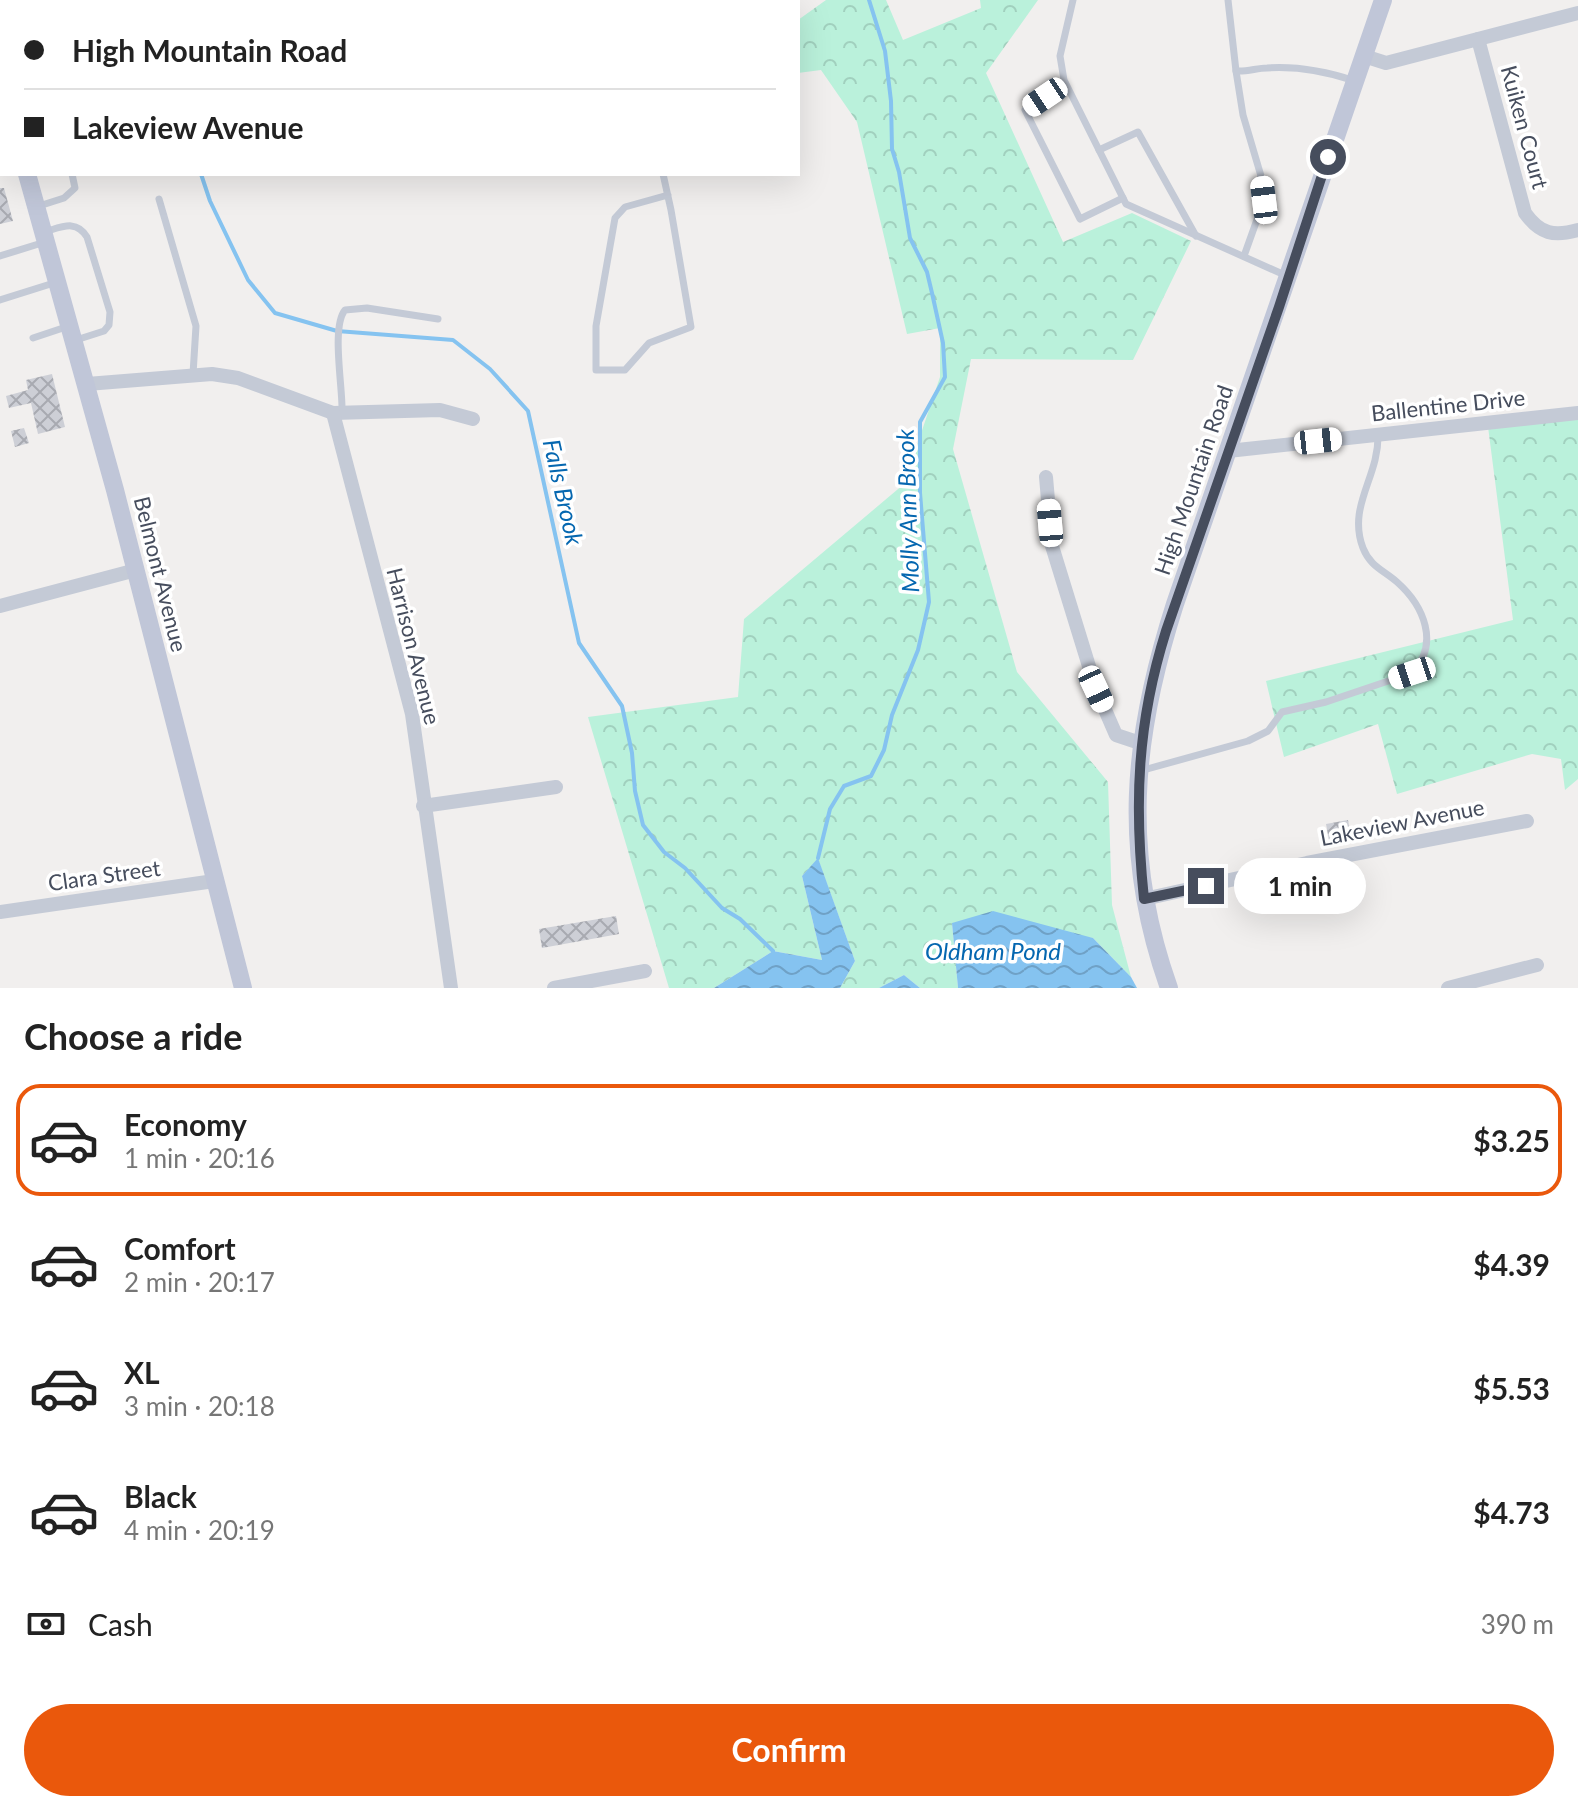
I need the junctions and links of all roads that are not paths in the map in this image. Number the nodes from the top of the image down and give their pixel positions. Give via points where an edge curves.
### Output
1 (1073, 0) edge
2 (1228, 0) edge
3 (1383, 0) edge
4 (1578, 13) edge
5 (1478, 39) junction
6 (1364, 56) junction
7 (1236, 71) junction
8 (1355, 81) junction
9 (1065, 83) junction
10 (1099, 150) junction
11 (28, 176) edge
12 (72, 176) edge
13 (663, 176) edge
14 (668, 195) junction
15 (1123, 198) junction
16 (159, 199) dead end
17 (37, 206) junction
18 (1578, 230) edge
19 (1196, 236) junction
20 (46, 237) junction
21 (0, 256) edge
22 (1244, 256) junction
23 (1289, 277) junction
24 (59, 282) junction
25 (0, 300) edge
26 (438, 319) dead end
27 (73, 333) junction
28 (33, 338) dead end
29 (193, 374) junction
30 (87, 384) junction
31 (338, 413) junction
32 (1578, 413) edge
33 (473, 419) dead end
34 (1378, 435) junction
35 (1228, 451) junction
36 (1046, 477) dead end
37 (136, 570) junction
38 (0, 606) edge
39 (1140, 743) junction
40 (1139, 771) junction
41 (556, 787) dead end
42 (423, 806) junction
43 (1527, 821) dead end
44 (214, 881) junction
45 (1144, 899) junction
46 (0, 912) edge
47 (1537, 965) dead end
48 (645, 971) dead end
49 (243, 988) edge
50 (451, 988) edge
51 (554, 988) edge
52 (1169, 988) edge
53 (1448, 988) edge

1 - 9 lane via 1060,56
2 - 7 lane
3 - 6 street, High Mountain Road
4 - 5 street
5 - 6 street via 1386,63
5 - 18 street, Kuiken Court via 1525,213 1551,235
6 - 8 street, High Mountain Road
7 - 8 lane via 1291,68
7 - 22 lane via 1264,200
8 - 23 street, High Mountain Road
9 - 10 lane
9 - 15 lane via 1025,110 1080,219
10 - 15 lane
10 - 19 lane via 1138,132
11 - 17 street, Belmont Avenue
12 - 17 lane via 71,194
13 - 14 lane
14 - 14 lane via 691,327 649,343 625,370 596,370 596,326 615,218 625,207
15 - 19 lane
16 - 29 lane via 196,326
17 - 20 street, Belmont Avenue
19 - 22 lane
20 - 21 lane
20 - 24 street, Belmont Avenue
20 - 27 lane via 73,224 82,228 110,312 104,331
22 - 23 lane
23 - 35 street, High Mountain Road
24 - 25 lane
24 - 27 street, Belmont Avenue
26 - 31 lane via 367,308 345,310 338,321
27 - 28 lane
27 - 30 street, Belmont Avenue
29 - 30 street
29 - 31 street via 238,378
30 - 37 street, Belmont Avenue
31 - 33 street via 440,410
31 - 42 street, Harrison Avenue via 407,692
32 - 34 street, Ballentine Drive
34 - 35 street, Ballentine Drive
34 - 40 lane via 1378,455 1357,523 1370,564 1398,584 1419,610 1427,632 1423,662 1412,673 1282,712 1268,731 1248,741
35 - 39 street, High Mountain Road via 1158,658
36 - 39 street via 1052,546 1096,689 1116,735
37 - 38 street
37 - 44 street, Belmont Avenue
39 - 40 street, High Mountain Road
40 - 45 street, High Mountain Road
41 - 42 street
42 - 50 street, Harrison Avenue
43 - 45 street, Lakeview Avenue
44 - 46 street, Clara Street
44 - 49 street, Belmont Avenue
45 - 52 street, High Mountain Road
47 - 53 street
48 - 51 street

